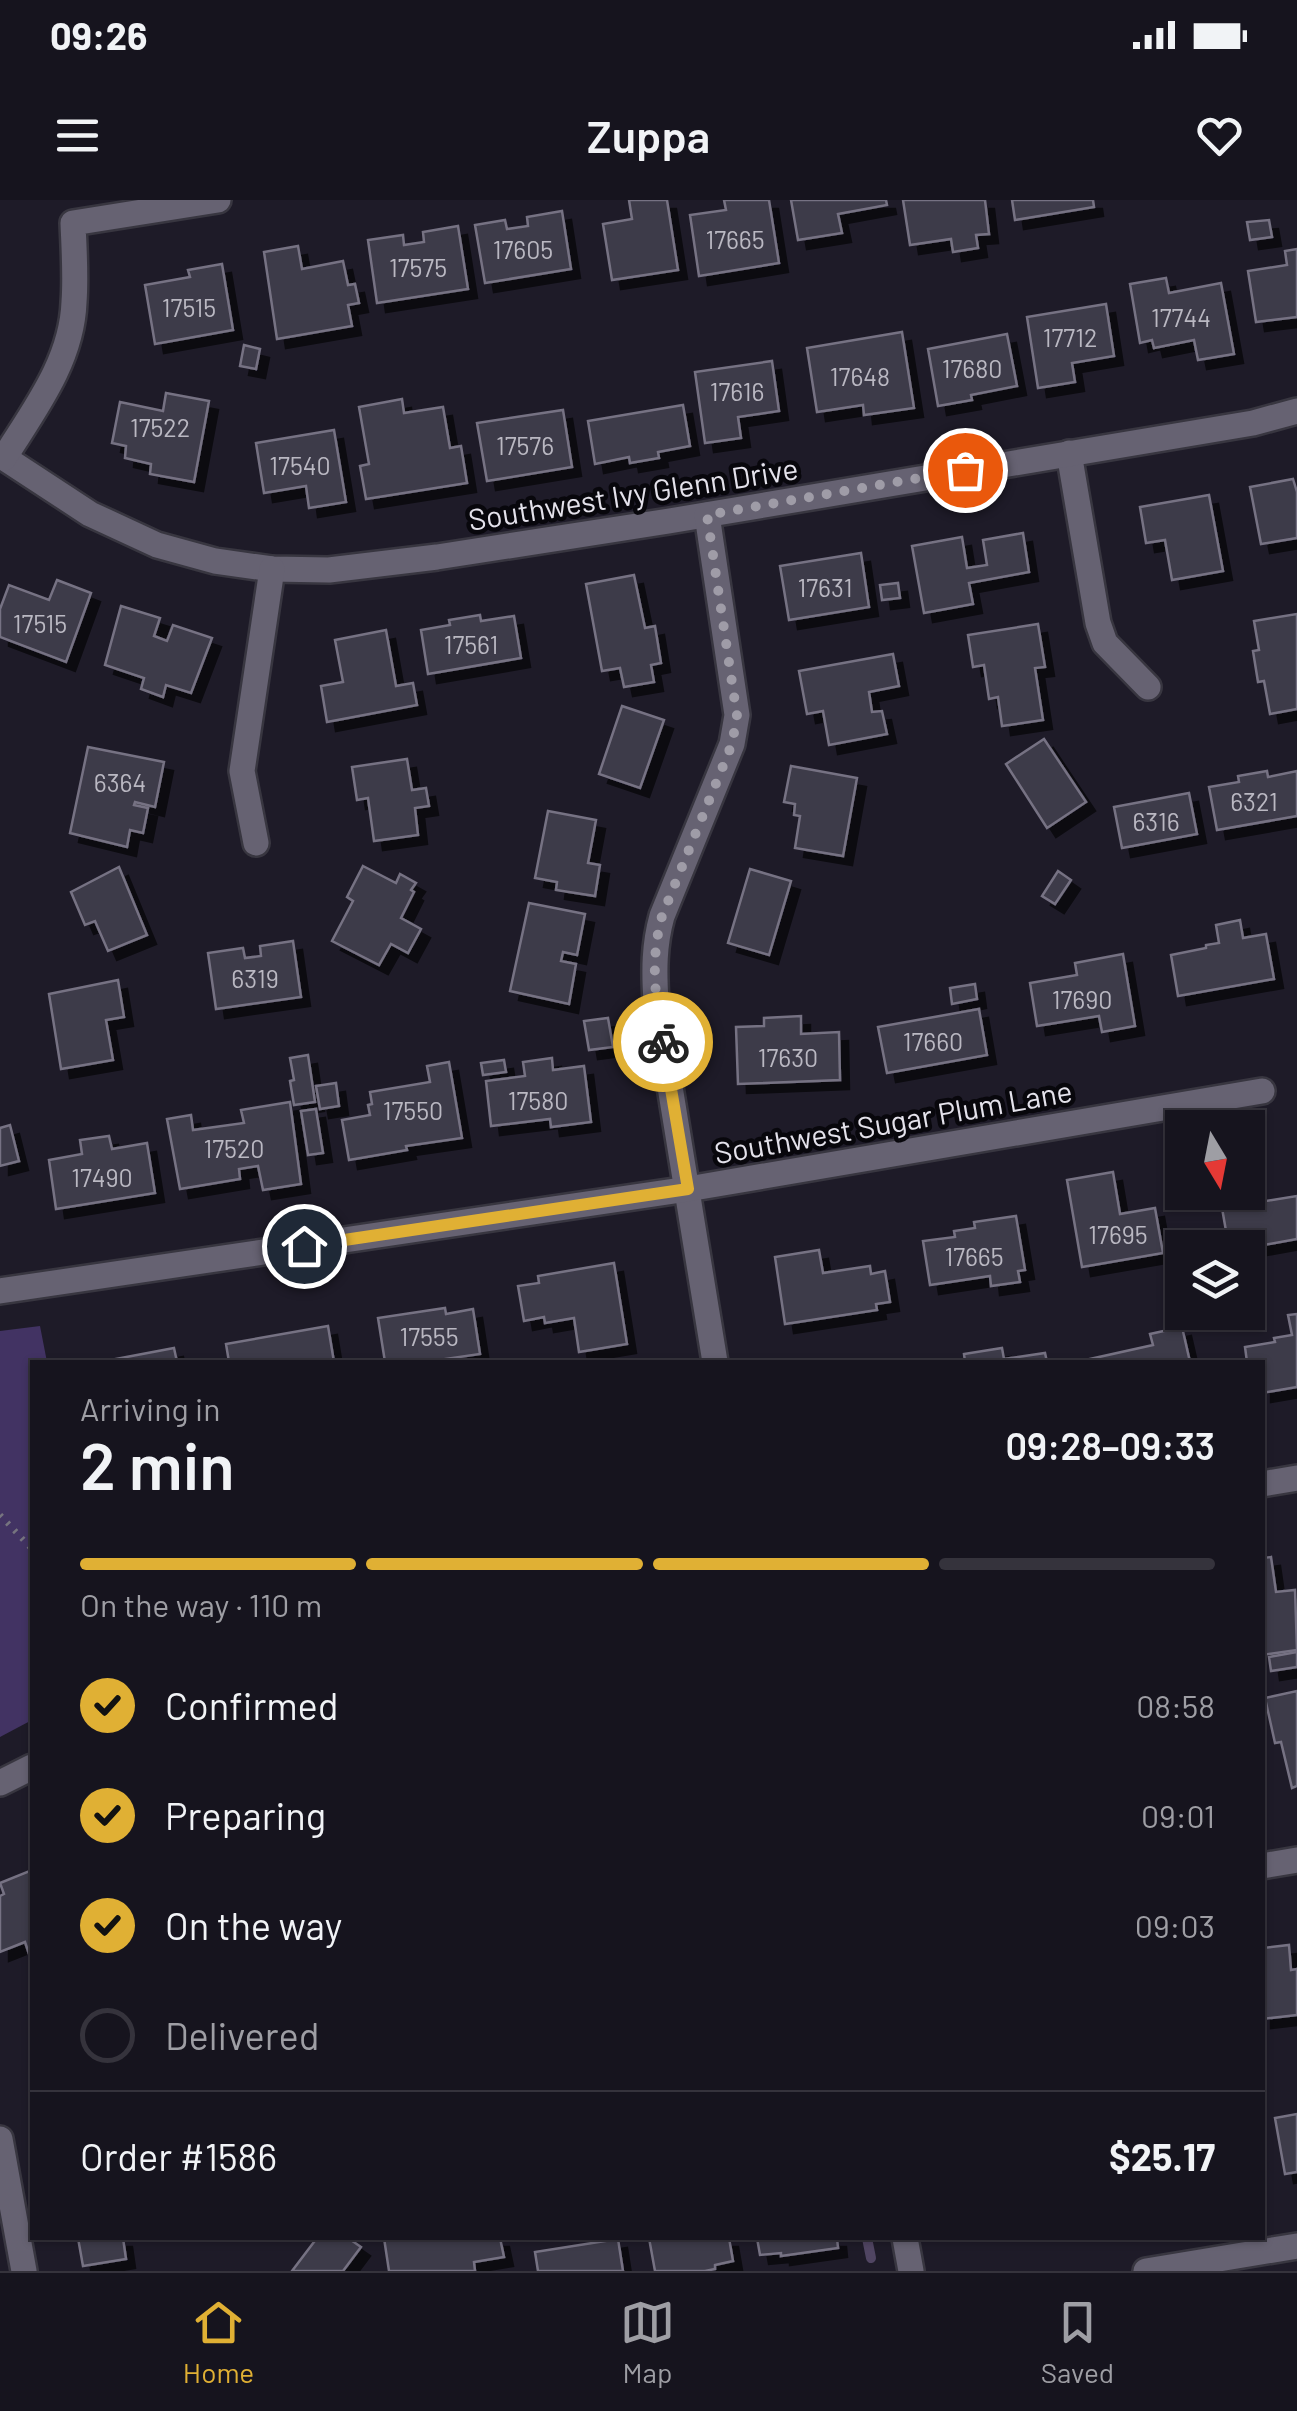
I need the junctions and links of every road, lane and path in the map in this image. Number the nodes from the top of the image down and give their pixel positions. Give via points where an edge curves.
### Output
1 (218, 200) edge
2 (71, 211) edge
3 (1297, 411) edge
4 (1069, 453) junction
5 (2, 456) edge
6 (707, 515) junction
7 (272, 569) junction
8 (1148, 687) dead end
9 (256, 843) dead end
10 (1262, 1091) dead end
11 (688, 1189) junction
12 (0, 1291) edge
13 (715, 1360) edge
14 (1297, 1478) edge
15 (1265, 1483) edge
16 (0, 1515) edge
17 (30, 1547) edge
18 (30, 1768) edge
19 (0, 1783) edge
20 (1297, 1860) edge
21 (1265, 1865) edge
22 (0, 2139) edge
23 (906, 2240) edge
24 (1297, 2246) edge
25 (1162, 2270) edge
26 (24, 2271) edge
27 (911, 2271) edge

1 - 2 street
2 - 5 street via 74,306 67,341 52,382
3 - 4 street, Southwest Ivy Glenn Drive
4 - 6 street, Southwest Ivy Glenn Drive
4 - 8 street via 1098,623 1105,642
5 - 7 street, Southwest Ivy Glenn Drive via 90,514 157,545
6 - 7 street, Southwest Ivy Glenn Drive via 437,557 330,570
6 - 11 street via 737,716 655,944 656,1002
7 - 9 street via 242,771
10 - 11 street, Southwest Sugar Plum Lane
11 - 12 street, Southwest Sugar Plum Lane
11 - 13 street
14 - 15 street
16 - 17 path
18 - 19 street
20 - 21 street
22 - 26 street
23 - 27 street
24 - 25 street

